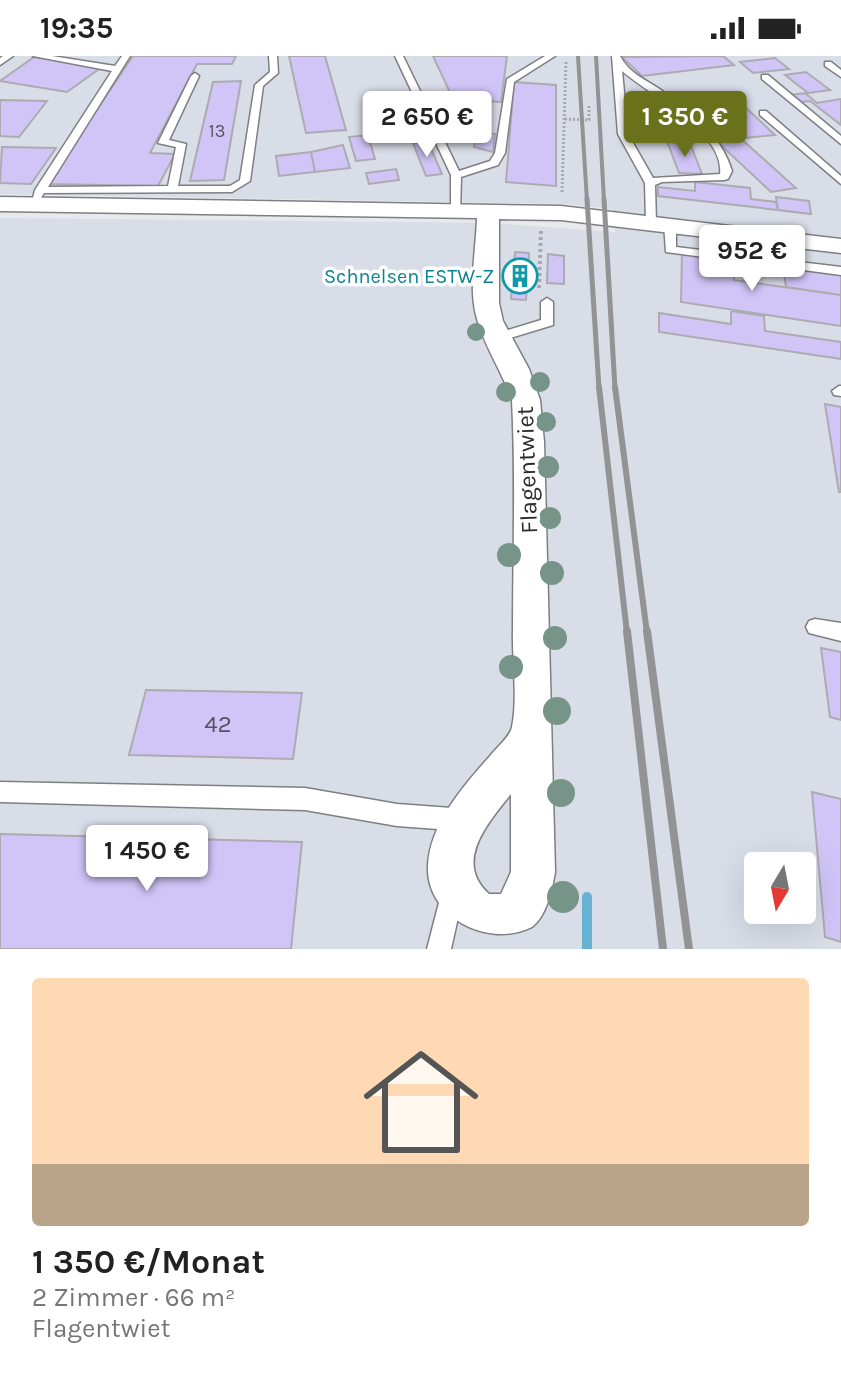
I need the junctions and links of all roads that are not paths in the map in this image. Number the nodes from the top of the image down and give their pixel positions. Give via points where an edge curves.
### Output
1 (9, 56) edge
2 (37, 56) edge
3 (126, 56) edge
4 (273, 56) edge
5 (399, 56) edge
6 (551, 56) edge
7 (617, 58) edge
8 (0, 62) edge
9 (828, 64) dead end
10 (117, 69) junction
11 (841, 74) edge
12 (195, 76) dead end
13 (765, 77) dead end
14 (763, 113) dead end
15 (841, 141) edge
16 (456, 175) junction
17 (841, 181) edge
18 (650, 183) junction
19 (172, 191) junction
20 (36, 197) junction
21 (0, 204) edge
22 (456, 211) junction
23 (488, 211) junction
24 (661, 223) junction
25 (841, 246) edge
26 (841, 271) edge
27 (547, 302) road end
28 (497, 338) junction
29 (815, 627) dead end
30 (841, 632) edge
31 (531, 738) junction
32 (0, 792) edge
33 (469, 820) junction
34 (453, 889) junction
35 (439, 949) edge

1 - 8 lane
2 - 10 lane
3 - 10 lane
4 - 19 lane via 274,73 259,85 245,181 232,189
5 - 16 lane
6 - 16 lane via 510,81 494,163
7 - 18 lane via 623,134
7 - 18 lane via 689,119 725,159 724,177
9 - 11 lane
10 - 20 lane
12 - 19 lane via 163,143 181,144
13 - 15 lane
14 - 17 lane
16 - 22 lane
18 - 24 lane
19 - 20 lane
20 - 21 street
20 - 22 street
22 - 23 street
23 - 24 street
23 - 28 street, Flagentwiet via 486,303
24 - 25 street
24 - 26 lane via 670,250
27 - 28 lane via 548,322
28 - 31 street, Flagentwiet via 515,369 527,414
29 - 30 lane
31 - 33 street
31 - 34 street, Flagentwiet via 533,872 527,899 510,914 483,918 467,909
32 - 33 lane via 305,799 397,815
33 - 34 street via 455,842 449,866
34 - 35 lane

